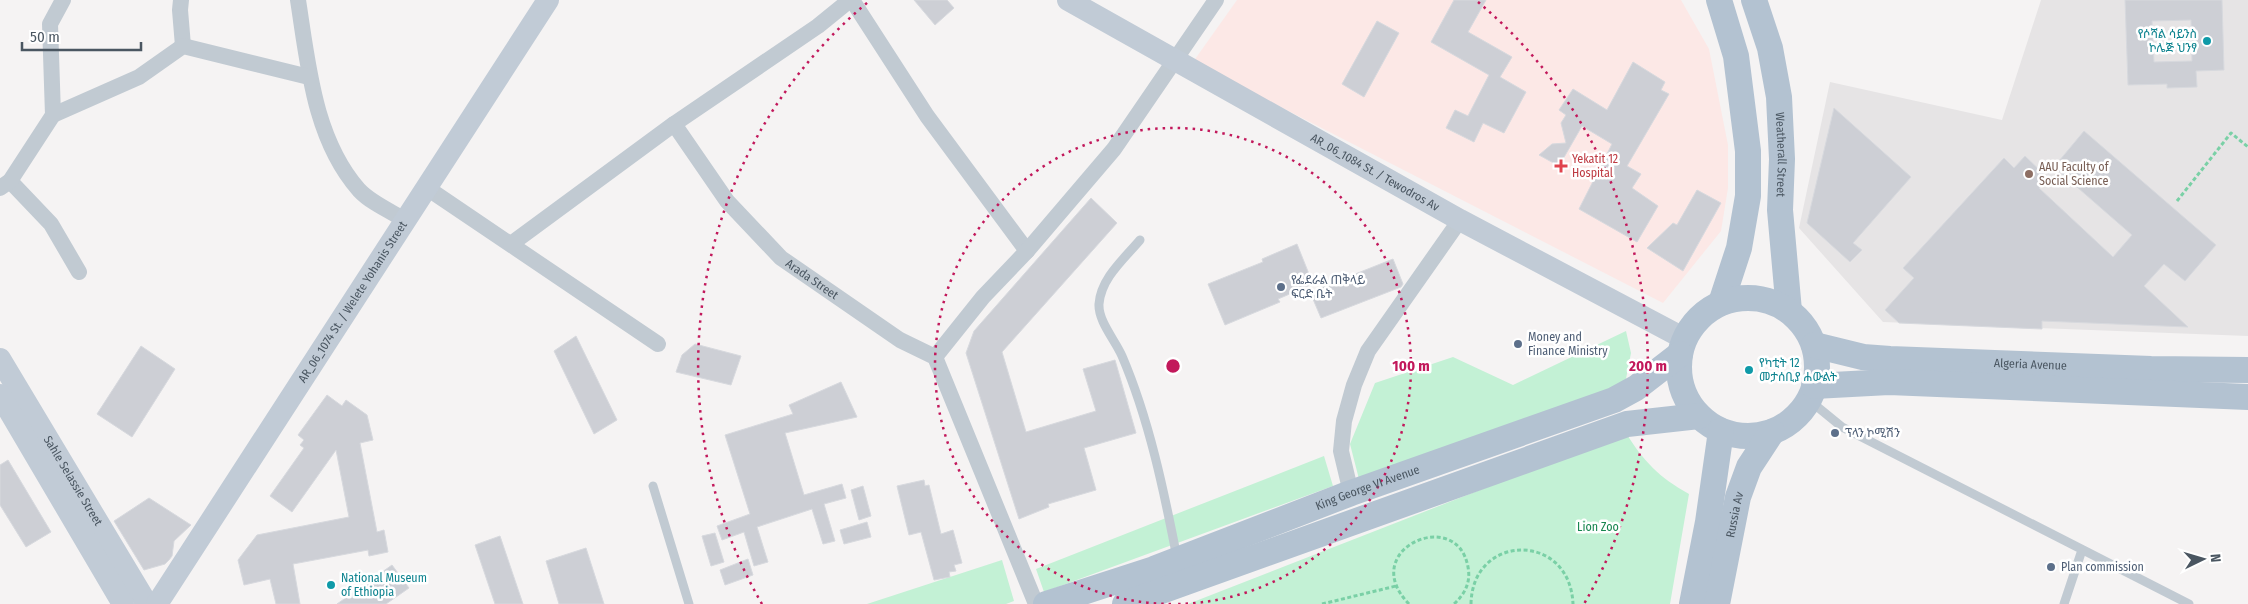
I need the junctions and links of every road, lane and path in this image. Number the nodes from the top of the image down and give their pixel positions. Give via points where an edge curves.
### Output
1 (62, 0) edge
2 (181, 0) edge
3 (298, 0) edge
4 (548, 0) edge
5 (851, 0) edge
6 (1068, 0) edge
7 (1216, 0) edge
8 (1719, 0) edge
9 (1754, 0) edge
10 (183, 46) junction
11 (1770, 48) junction
12 (1736, 56) junction
13 (1177, 59) junction
14 (310, 77) junction
15 (53, 115) junction
16 (674, 124) junction
17 (2248, 147) edge
18 (5, 184) edge
19 (427, 188) junction
20 (2176, 201) dead end
21 (1460, 220) junction
22 (407, 221) junction
23 (1140, 240) dead end
24 (511, 244) junction
25 (1027, 251) junction
26 (79, 272) dead end
27 (1721, 303) junction
28 (1788, 311) junction
29 (658, 344) dead end
30 (1814, 345) junction
31 (1683, 346) junction
32 (935, 358) junction
33 (0, 359) edge
34 (2013, 363) junction
35 (2248, 370) edge
36 (2014, 388) junction
37 (1812, 393) junction
38 (0, 395) edge
39 (2248, 397) edge
40 (1699, 416) junction
41 (28, 423) junction
42 (1721, 430) junction
43 (1772, 432) junction
44 (653, 486) dead end
45 (1351, 493) junction
46 (1297, 528) junction
47 (2082, 550) junction
48 (1181, 571) junction
49 (1468, 581) junction
50 (1396, 586) junction
51 (1473, 586) junction
52 (123, 604) edge
53 (147, 604) edge
54 (157, 604) edge
55 (689, 604) edge
56 (1036, 604) edge
57 (1046, 604) edge
58 (1124, 604) edge
59 (1322, 604) edge
60 (1409, 604) edge
61 (1454, 604) edge
62 (1471, 604) edge
63 (1573, 604) edge
64 (1692, 604) edge
65 (1717, 604) edge
66 (2064, 604) edge
67 (2189, 604) edge

1 - 15 street via 50,24
2 - 10 street
3 - 14 street
4 - 19 main road, AR_06_1074 St. / Welete Yohanis Street
5 - 16 street
5 - 25 street via 927,116
6 - 13 main road, AR_06_1084 St. / Tewodros Av
7 - 13 street
8 - 12 main road
9 - 11 main road, Weatherall Street
10 - 14 street
10 - 15 street via 139,77
11 - 12 main road
11 - 28 main road, Weatherall Street via 1778,97 1782,159 1780,210
12 - 27 main road via 1748,151 1748,196 1738,248
13 - 21 main road, AR_06_1084 St. / Tewodros Av
13 - 25 street via 1114,149
14 - 22 street via 329,138 345,171 360,191
15 - 18 street
16 - 24 street
16 - 32 street, Arada Street via 728,201 781,258 900,340
17 - 20 path via 2231,133
18 - 26 street via 51,224
19 - 22 main road, AR_06_1074 St. / Welete Yohanis Street
19 - 24 street
21 - 31 main road, AR_06_1084 St. / Tewodros Av
21 - 45 street via 1368,351 1354,385 1344,421 1341,452
22 - 54 main road, AR_06_1074 St. / Welete Yohanis Street
23 - 48 lane via 1108,278 1101,295 1100,312 1122,356 1161,477
24 - 29 street
25 - 32 street via 983,297
27 - 28 main road via 1744,297 1768,300
27 - 31 main road via 1700,317
28 - 30 main road via 1804,325
30 - 34 main road, Algeria Avenue via 1863,357
30 - 37 main road via 1817,366
31 - 40 main road via 1680,376 1686,397
31 - 45 main road, King George VI Avenue via 1636,388 1614,400
32 - 56 street
33 - 41 main road, Sahle Selassie Street
34 - 35 main road, Algeria Avenue
34 - 36 main road
36 - 37 main road, Algeria Avenue via 1889,382
36 - 39 main road, Algeria Avenue
37 - 43 main road via 1799,414
37 - 47 lane via 1842,426
38 - 41 main road
40 - 42 main road
40 - 46 main road, King George VI Avenue via 1627,424
41 - 52 main road
41 - 53 main road, Sahle Selassie Street
42 - 43 main road via 1746,436
42 - 64 main road, Russia Av
43 - 65 main road, Russia Av via 1750,467 1738,497
44 - 55 lane
45 - 46 main road, King George VI Avenue
46 - 48 main road, King George VI Avenue
47 - 66 lane
47 - 67 lane
48 - 57 main road, King George VI Avenue
48 - 58 main road, King George VI Avenue
49 - 50 path via 1467,561 1460,550 1439,537 1426,536 1413,541 1400,554 1394,573
49 - 51 path
49 - 61 path
50 - 59 path
50 - 60 path
51 - 62 path
51 - 63 path via 1480,571 1492,558 1524,549 1541,552 1567,574 1573,590

